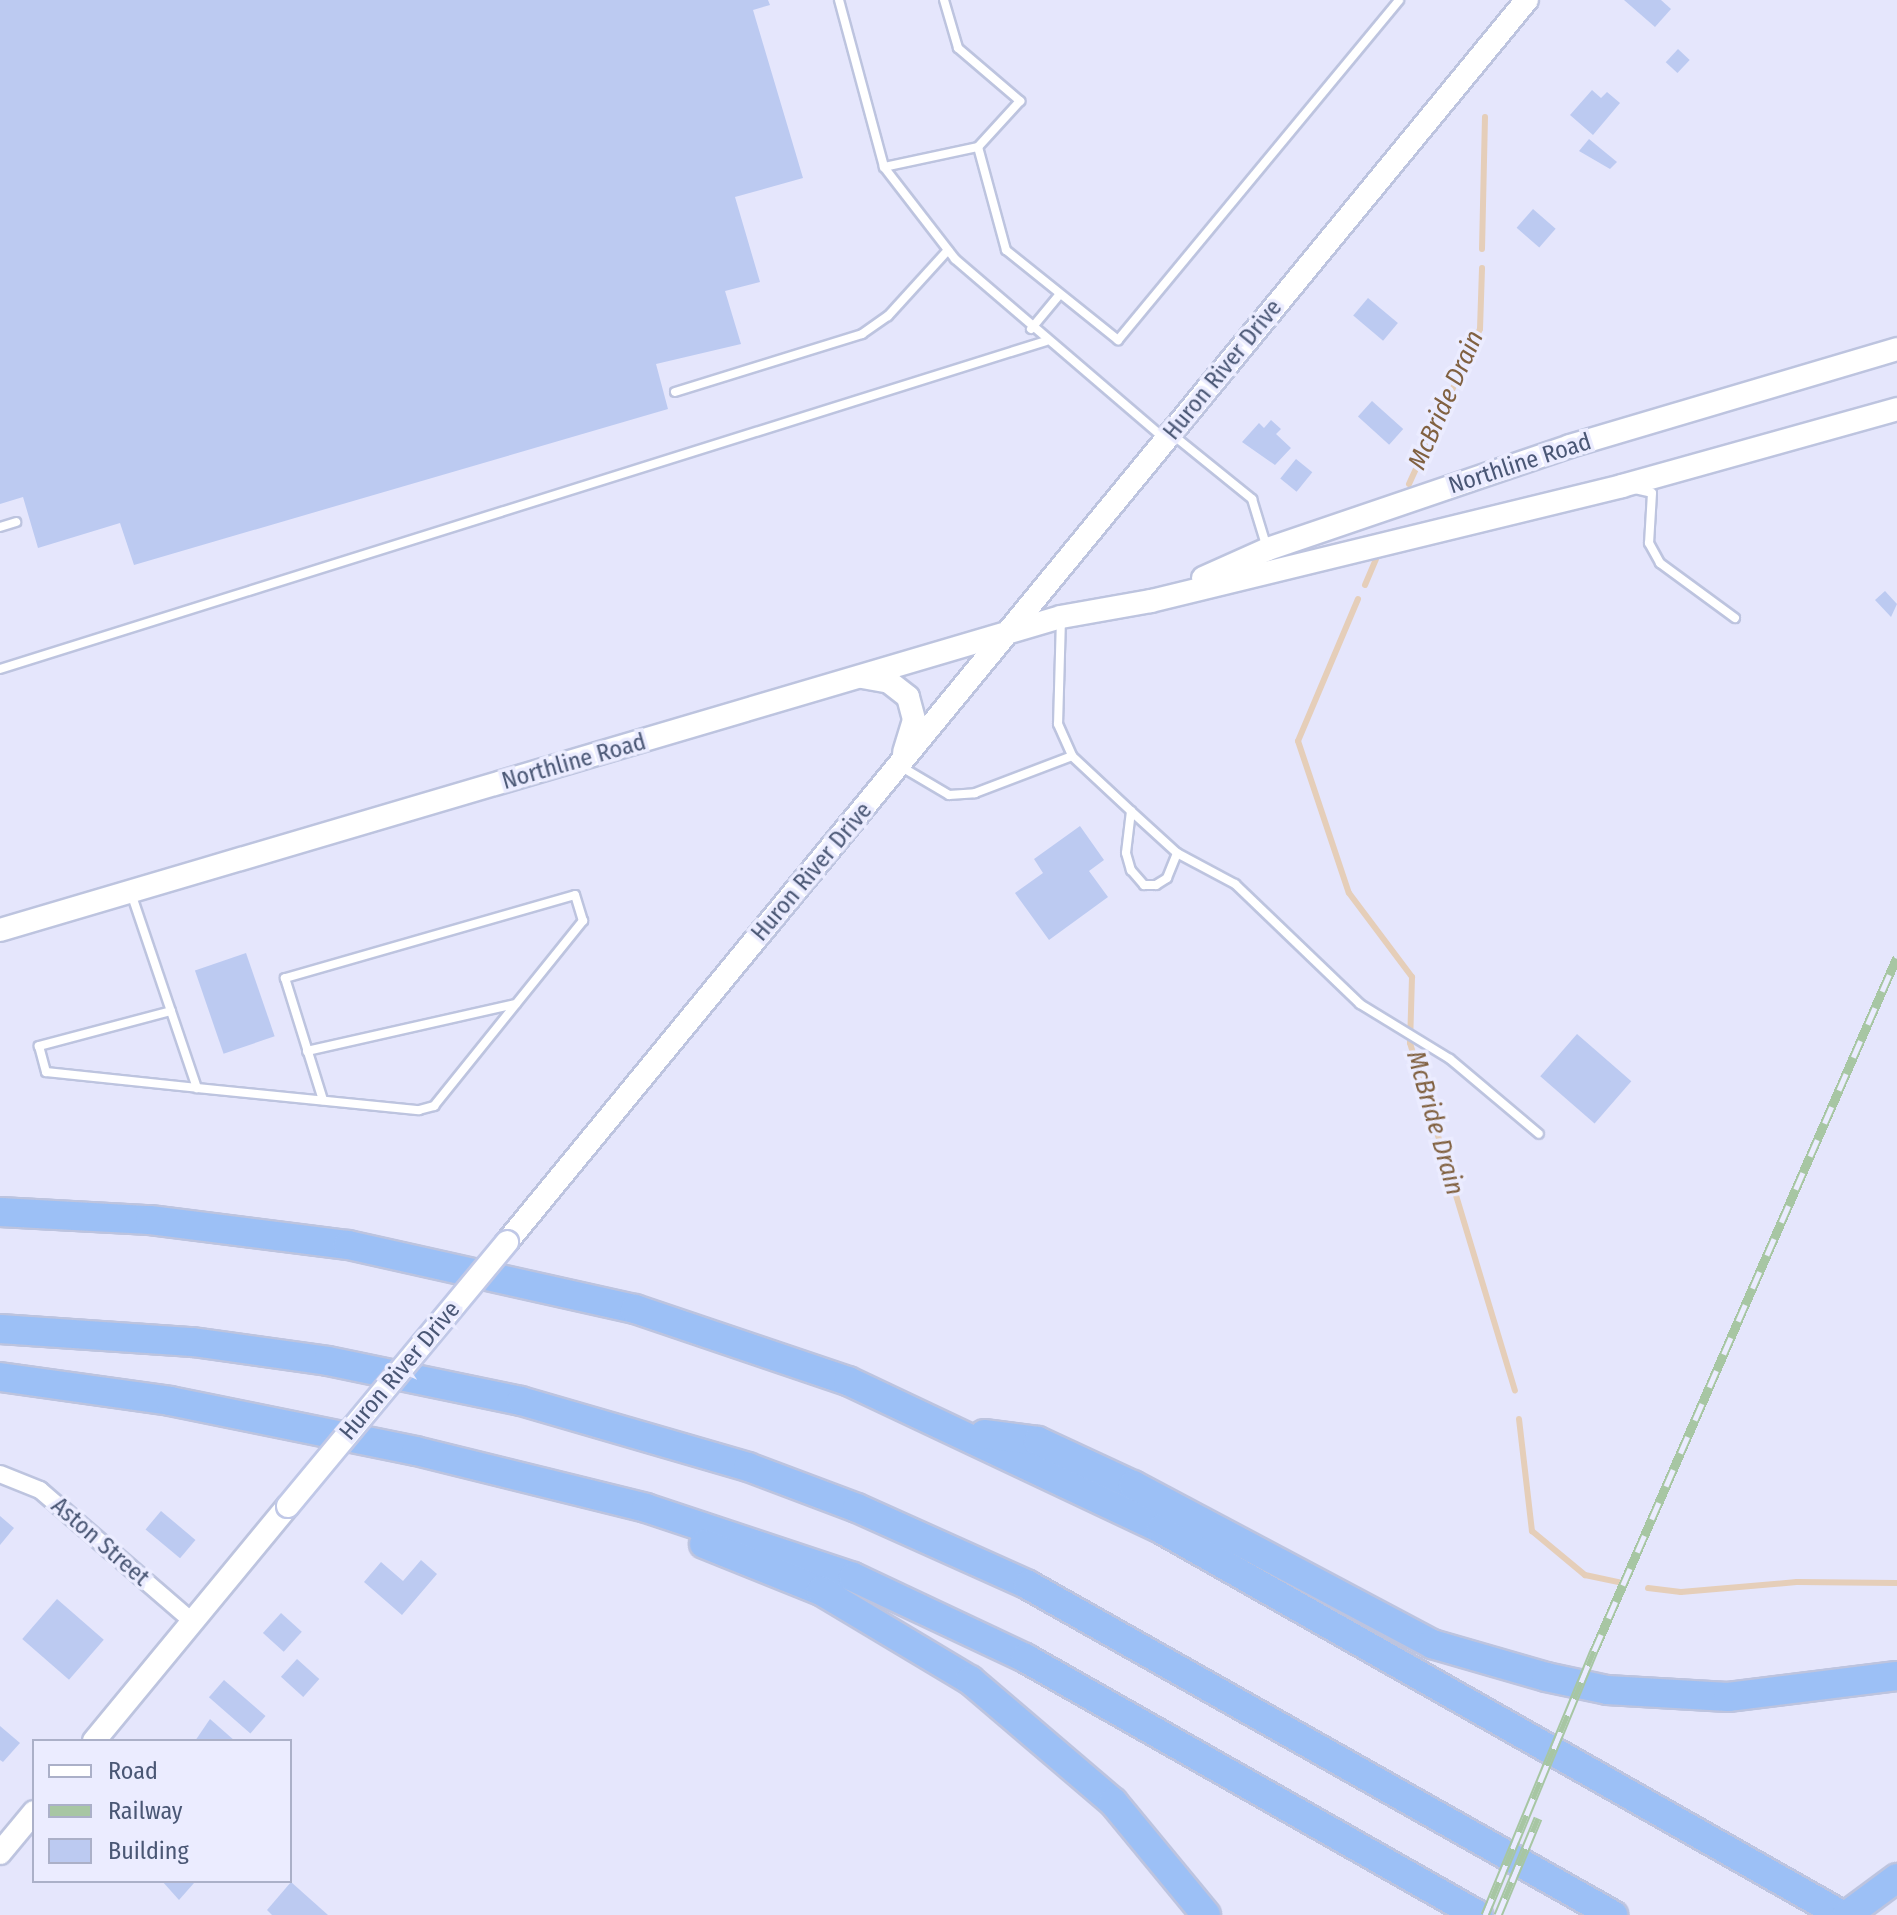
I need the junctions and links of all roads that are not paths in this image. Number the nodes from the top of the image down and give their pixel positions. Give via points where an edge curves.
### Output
1 (839, 0) edge
2 (944, 0) edge
3 (1399, 0) edge
4 (1521, 2) edge
5 (978, 147) junction
6 (884, 167) junction
7 (948, 250) junction
8 (1060, 294) junction
9 (1031, 329) junction
10 (1046, 341) junction
11 (1897, 349) edge
12 (675, 392) dead end
13 (1897, 409) edge
14 (1169, 437) junction
15 (1622, 486) junction
16 (16, 522) dead end
17 (0, 527) edge
18 (1268, 549) junction
19 (1151, 601) junction
20 (1061, 617) junction
21 (1735, 618) dead end
22 (1008, 633) junction
23 (0, 669) edge
24 (861, 677) junction
25 (1072, 756) junction
26 (900, 766) junction
27 (1131, 811) junction
28 (1177, 853) junction
29 (130, 892) junction
30 (0, 930) edge
31 (517, 1004) junction
32 (171, 1011) junction
33 (307, 1051) junction
34 (197, 1088) junction
35 (323, 1100) junction
36 (1539, 1134) dead end
37 (0, 1212) edge
38 (0, 1329) edge
39 (0, 1377) edge
40 (954, 1430) junction
41 (504, 1473) junction
42 (0, 1474) edge
43 (193, 1622) junction
44 (1897, 1676) edge
45 (96, 1739) edge
46 (32, 1814) edge
47 (0, 1853) edge
48 (1897, 1878) edge
49 (1206, 1915) edge
50 (1478, 1915) edge
51 (1613, 1915) edge
52 (1844, 1915) edge

1 - 6 lane
2 - 5 lane via 958,48 1020,101
3 - 8 lane via 1118,340
4 - 14 street, Huron River Drive
5 - 6 lane
5 - 8 lane via 1006,250
6 - 7 lane
7 - 9 lane
7 - 12 lane via 888,316 862,334
8 - 9 lane
9 - 10 lane
10 - 14 lane
10 - 23 lane
11 - 18 street, Northline Road via 1570,446
13 - 15 street, Northline Road
14 - 18 lane via 1252,499
14 - 22 street, Huron River Drive
15 - 19 street, Northline Road
15 - 21 lane via 1652,493 1649,543 1660,563
16 - 17 lane
18 - 19 street, Northline Road
19 - 20 street, Northline Road
20 - 22 street, Northline Road
20 - 25 lane via 1058,724
22 - 24 street, Northline Road
22 - 26 street, Huron River Drive
24 - 26 street via 889,682 910,702 914,720
24 - 29 street, Northline Road
25 - 26 lane via 975,793 949,795
25 - 27 lane
26 - 43 street, Huron River Drive, bridge
27 - 28 lane
27 - 28 lane via 1126,853 1144,885 1167,878
28 - 36 lane via 1235,884 1360,1004 1450,1059
29 - 30 street, Northline Road
29 - 32 lane
31 - 33 lane
31 - 33 lane via 583,921 575,895 285,978
31 - 35 lane via 434,1106 419,1110
32 - 34 lane
32 - 34 lane via 39,1046 46,1072
33 - 35 lane
34 - 35 lane
37 - 40 highway via 150,1220 348,1245 635,1309 848,1381
38 - 51 highway via 193,1342 328,1361 521,1401 748,1467 857,1508 1040,1591
39 - 41 highway via 170,1401
40 - 44 highway via 1038,1441 1133,1485 1432,1644 1546,1677 1607,1690 1728,1697
40 - 52 highway via 1161,1529
41 - 49 highway via 546,1495 683,1536 783,1575 911,1641 970,1680 1071,1761 1147,1838
41 - 50 highway via 768,1546 922,1606 1025,1658
42 - 43 street, Aston Street via 40,1490
43 - 45 street, Huron River Drive
46 - 47 street
48 - 52 highway

